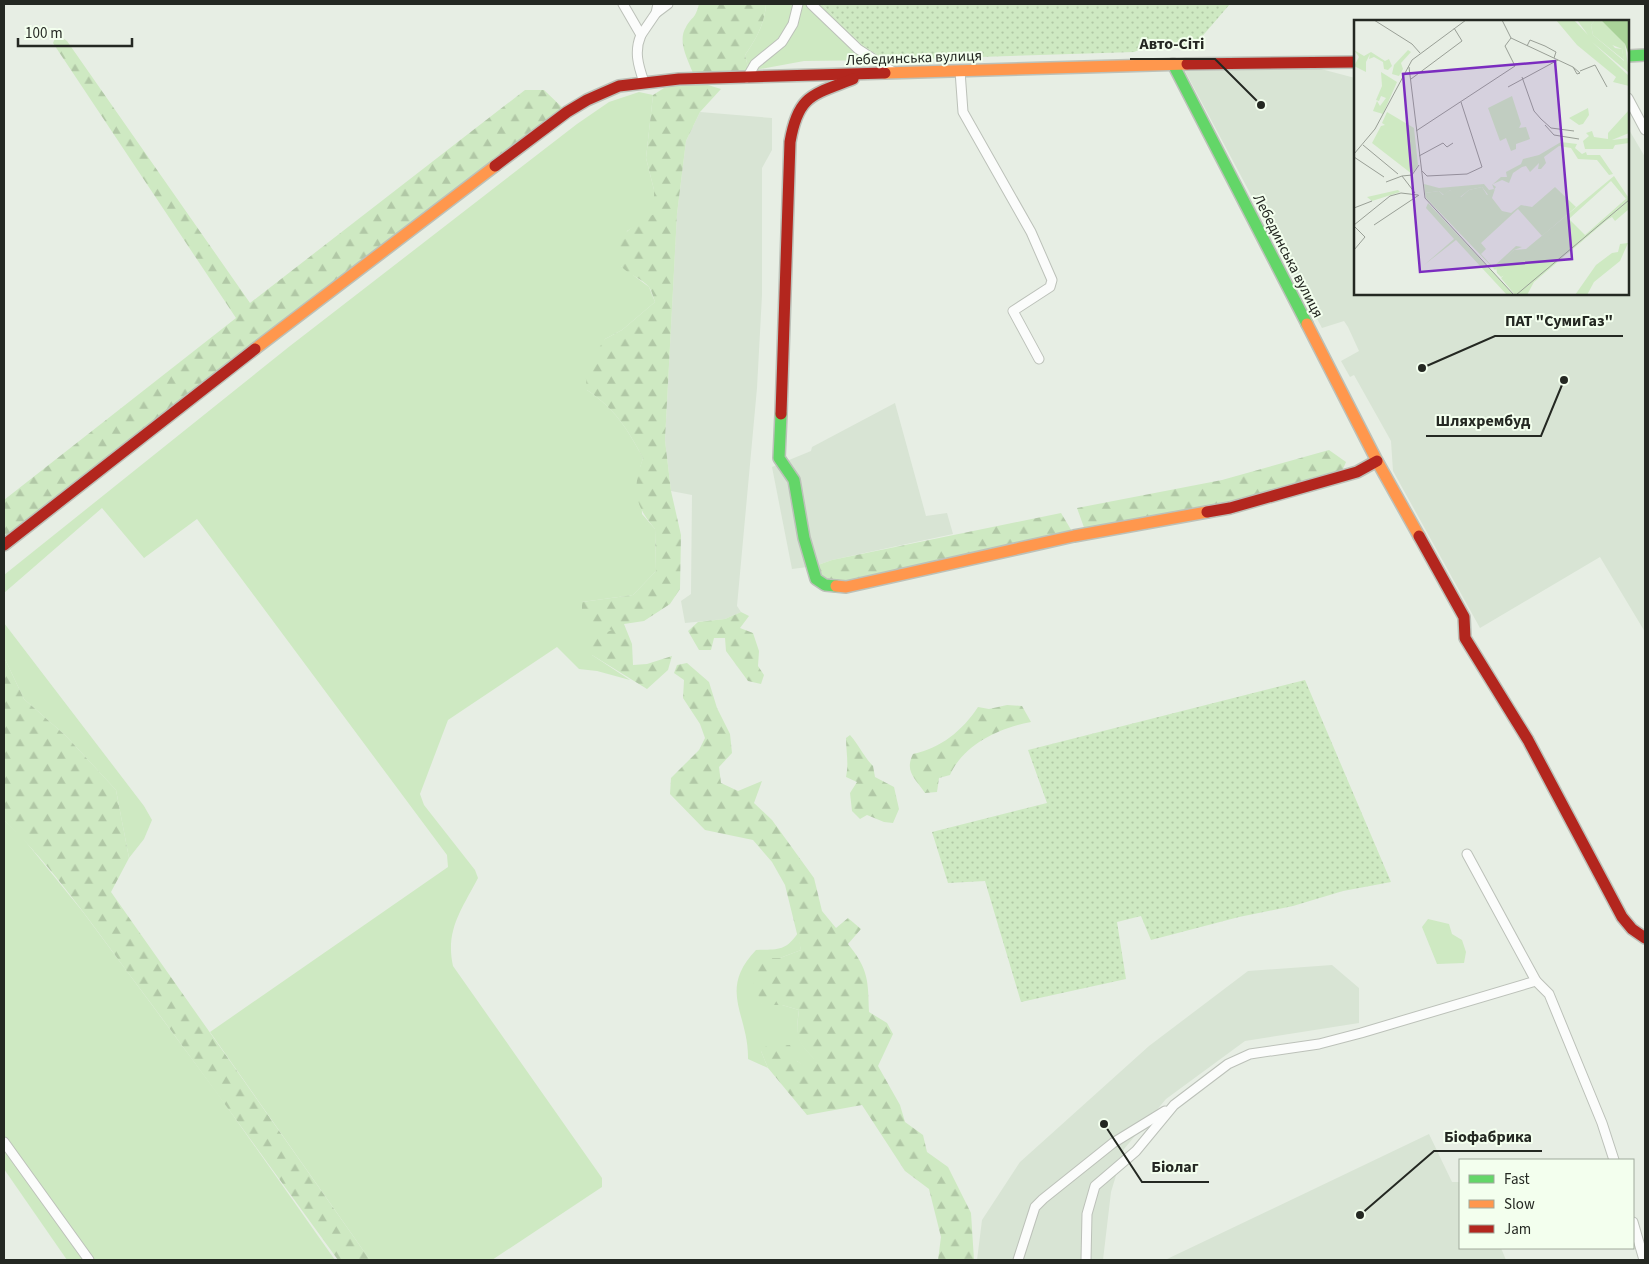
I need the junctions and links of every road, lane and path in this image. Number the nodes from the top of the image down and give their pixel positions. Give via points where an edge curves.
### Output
1 (623, 4) edge
2 (668, 4) edge
3 (798, 4) edge
4 (811, 4) edge
5 (657, 8) edge
6 (641, 34) junction
7 (1645, 55) edge
8 (1629, 56) edge
9 (1354, 62) edge
10 (1173, 64) junction
11 (960, 71) junction
12 (897, 74) junction
13 (863, 75) junction
14 (747, 78) junction
15 (644, 82) junction
16 (1629, 100) edge
17 (1645, 130) edge
18 (1039, 359) dead end
19 (1377, 461) junction
20 (4, 545) edge
21 (1467, 854) dead end
22 (1645, 938) edge
23 (1536, 981) junction
24 (1174, 1105) junction
25 (4, 1142) edge
26 (1614, 1159) edge
27 (1634, 1225) edge
28 (89, 1260) edge
29 (1018, 1260) edge
30 (1086, 1260) edge
31 (1644, 1260) edge

1 - 6 street
2 - 5 street
3 - 14 street via 793,24 782,42 755,64
4 - 12 street via 858,49
5 - 6 street
6 - 15 street via 636,45
7 - 8 street
9 - 10 street, Лебединська вулиця
10 - 11 street, Лебединська вулиця
10 - 19 street, Лебединська вулиця
11 - 12 street, Лебединська вулиця
11 - 18 street via 963,112 1031,232 1052,280 1050,287 1013,311
12 - 13 street, Лебединська вулиця
13 - 14 street, Лебединська вулиця
13 - 19 street via 825,89 800,105 793,120 790,142 779,458 794,480 804,538 816,579 825,585 846,587 1080,534 1230,508 1357,472
14 - 15 street, Лебединська вулиця
15 - 20 street, Лебединська вулиця via 609,89 579,104 542,130
16 - 17 street
19 - 22 street, Лебединська вулиця via 1464,618 1465,638 1528,740 1622,917
21 - 23 street
23 - 24 street via 1318,1044 1250,1054 1228,1064
23 - 26 street via 1548,994 1560,1020
24 - 29 street via 1113,1143 1043,1199 1035,1207
24 - 30 street via 1136,1151 1095,1186 1086,1214
25 - 28 street
27 - 31 street

